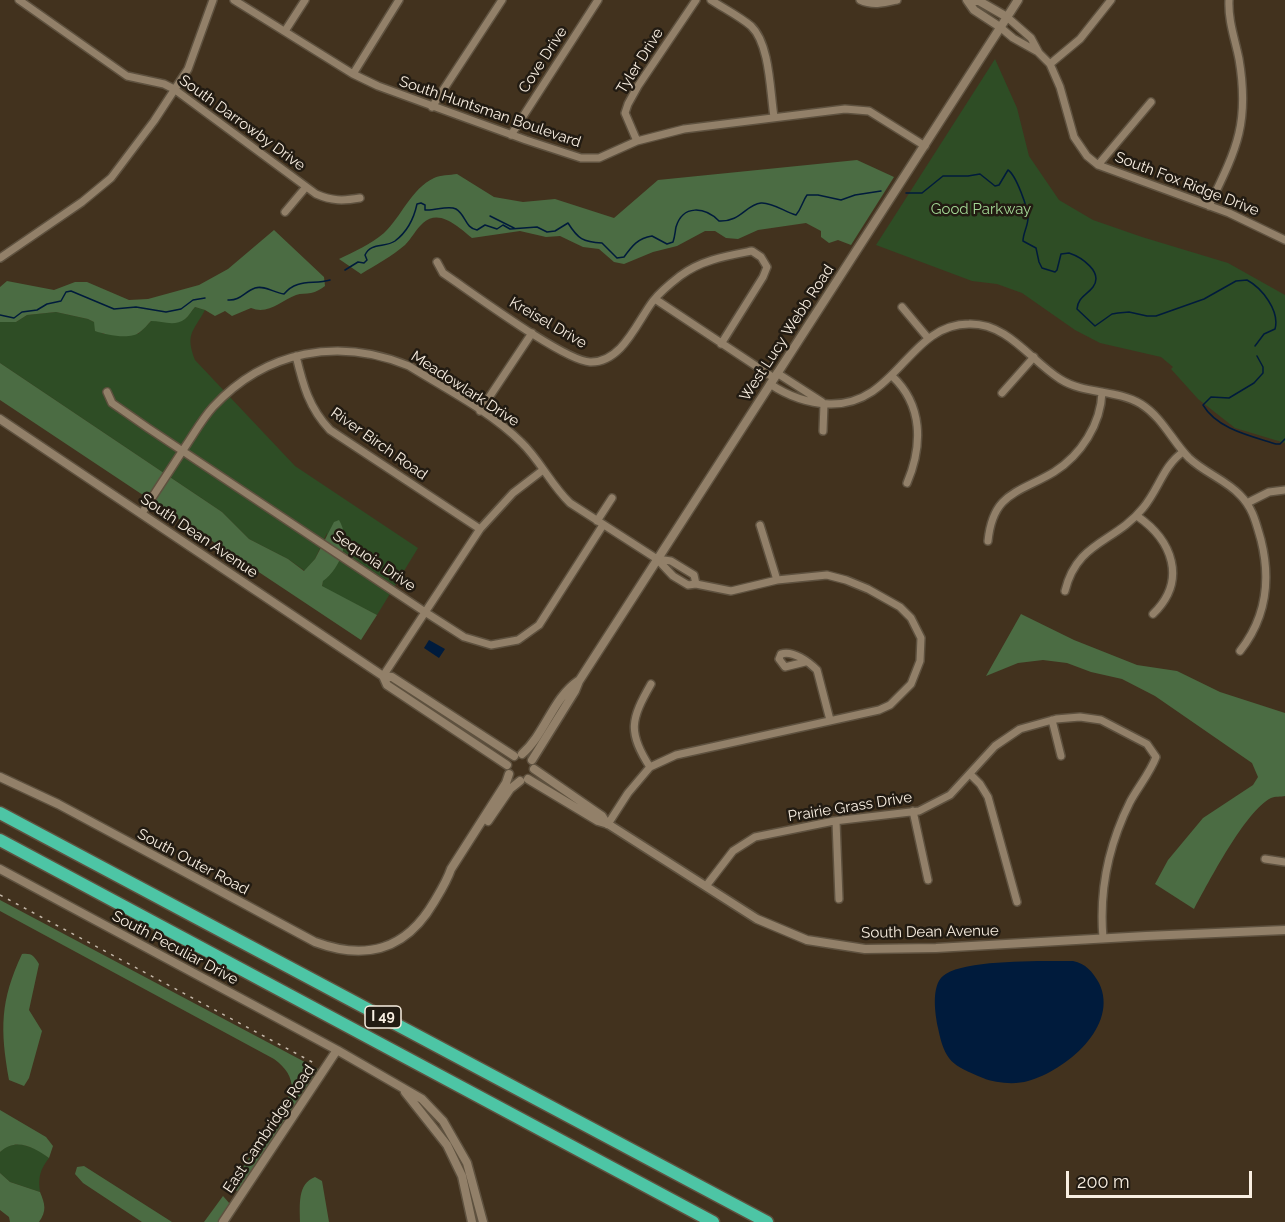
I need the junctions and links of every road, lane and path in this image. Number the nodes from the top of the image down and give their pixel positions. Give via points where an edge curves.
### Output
1 (20, 0) edge
2 (213, 0) edge
3 (234, 0) edge
4 (304, 0) edge
5 (399, 0) edge
6 (502, 0) edge
7 (598, 0) edge
8 (696, 0) edge
9 (711, 0) edge
10 (860, 0) edge
11 (897, 0) edge
12 (1018, 0) edge
13 (1112, 0) edge
14 (1228, 0) edge
15 (968, 1) edge
16 (1007, 18) junction
17 (1000, 27) junction
18 (285, 31) junction
19 (1039, 53) junction
20 (1050, 64) junction
21 (353, 74) junction
22 (174, 89) junction
23 (1151, 102) dead end
24 (432, 107) junction
25 (774, 117) junction
26 (511, 135) junction
27 (637, 141) junction
28 (925, 146) junction
29 (1098, 165) junction
30 (306, 187) junction
31 (360, 198) dead end
32 (1209, 206) junction
33 (285, 212) dead end
34 (1285, 240) edge
35 (0, 258) edge
36 (436, 262) dead end
37 (655, 299) junction
38 (902, 307) dead end
39 (532, 333) junction
40 (928, 338) junction
41 (722, 344) junction
42 (296, 356) junction
43 (1034, 357) junction
44 (892, 376) junction
45 (774, 378) junction
46 (107, 392) dead end
47 (1102, 392) junction
48 (1002, 393) dead end
49 (824, 404) junction
50 (480, 411) junction
51 (0, 419) edge
52 (823, 431) dead end
53 (183, 451) junction
54 (1184, 452) junction
55 (543, 470) junction
56 (907, 483) dead end
57 (1285, 490) edge
58 (612, 498) dead end
59 (1247, 503) junction
60 (142, 513) junction
61 (1137, 516) junction
62 (600, 523) junction
63 (760, 525) dead end
64 (480, 529) junction
65 (988, 541) dead end
66 (657, 559) junction
67 (777, 580) junction
68 (696, 584) junction
69 (1065, 591) dead end
70 (425, 612) junction
71 (1153, 614) dead end
72 (1240, 651) dead end
73 (806, 662) dead end
74 (383, 676) junction
75 (579, 681) junction
76 (651, 684) dead end
77 (830, 720) junction
78 (1052, 720) junction
79 (518, 755) junction
80 (1061, 756) dead end
81 (533, 764) junction
82 (650, 767) junction
83 (508, 770) junction
84 (970, 774) junction
85 (0, 777) edge
86 (524, 780) junction
87 (913, 812) junction
88 (0, 813) edge
89 (836, 821) junction
90 (608, 824) junction
91 (0, 840) edge
92 (1265, 859) dead end
93 (1285, 862) edge
94 (0, 870) edge
95 (448, 877) junction
96 (928, 880) dead end
97 (706, 886) junction
98 (839, 899) dead end
99 (1017, 902) dead end
100 (1285, 930) edge
101 (1103, 938) junction
102 (337, 1050) junction
103 (399, 1085) junction
104 (223, 1222) edge
105 (472, 1222) edge
106 (483, 1222) edge
107 (713, 1222) edge
108 (767, 1222) edge

1 - 22 street, South Darrowby Drive via 127,76
2 - 22 street via 188,69
3 - 18 street, South Huntsman Boulevard
4 - 18 street
5 - 21 street
6 - 24 street
7 - 26 street, Cove Drive
8 - 27 street, Tyler Drive via 628,105 626,113
9 - 25 street via 750,26 761,39
10 - 11 street via 880,4
12 - 16 street, West Lucy Webb Road
13 - 20 street via 1080,39
14 - 32 street via 1239,61 1242,117 1233,154
15 - 16 street, South Fox Ridge Drive via 979,1
15 - 17 street, South Fox Ridge Drive via 974,10
16 - 17 street, West Lucy Webb Road
16 - 19 street, South Fox Ridge Drive via 1031,38
17 - 19 street, South Fox Ridge Drive
17 - 28 street, West Lucy Webb Road
18 - 21 street, South Huntsman Boulevard
19 - 20 street, South Fox Ridge Drive
20 - 29 street, South Fox Ridge Drive via 1074,137
21 - 24 street, South Huntsman Boulevard
22 - 30 street, South Darrowby Drive
22 - 35 street via 111,178
23 - 29 street
24 - 26 street, South Huntsman Boulevard
25 - 27 street, South Huntsman Boulevard via 684,129
25 - 28 street, South Huntsman Boulevard via 845,109 869,111
26 - 27 street, South Huntsman Boulevard via 590,158 599,158
28 - 45 street, West Lucy Webb Road
29 - 32 street, South Fox Ridge Drive
30 - 31 street, South Darrowby Drive via 330,200
30 - 33 street
32 - 34 street, South Fox Ridge Drive
36 - 39 street, Kreisel Drive via 443,273
37 - 39 street, Kreisel Drive via 621,347 606,359 591,362 574,358
37 - 41 street
37 - 41 street, Kreisel Drive via 680,276 714,258 752,251 761,257 767,267 763,277
38 - 40 street
39 - 50 street
40 - 43 street via 951,326 971,323 1003,333
40 - 44 street
41 - 45 street
42 - 50 street, Meadowlark Drive via 336,350 393,359
42 - 53 street, Meadowlark Drive via 264,367 231,390 212,409
42 - 64 street, River Birch Road via 310,404 330,430
43 - 47 street via 1070,385
43 - 48 street
44 - 49 street via 860,399
44 - 56 street via 910,399 917,422 916,458
45 - 49 street
45 - 49 street via 799,399
45 - 66 street, West Lucy Webb Road
46 - 53 street, Sequoia Drive via 112,403
47 - 54 street via 1130,398 1149,409
47 - 65 street via 1099,411 1078,451 1060,468 1006,498 995,513
49 - 52 street
50 - 55 street, Meadowlark Drive via 519,440
51 - 60 street, South Dean Avenue
53 - 60 street, Meadowlark Drive
53 - 70 street, Sequoia Drive
54 - 59 street
54 - 61 street via 1166,468
55 - 62 street, Meadowlark Drive via 570,503
55 - 64 street via 513,493
57 - 59 street via 1269,492
58 - 62 street, Sequoia Drive
59 - 72 street via 1258,527 1267,578 1258,623
60 - 74 street, South Dean Avenue
61 - 69 street via 1084,554
61 - 71 street via 1157,532 1172,565 1169,592
62 - 66 street, Meadowlark Drive
62 - 70 street, Sequoia Drive via 539,625 518,640 491,645 464,637
63 - 67 street
64 - 70 street
66 - 68 street via 673,576 688,585
66 - 68 street via 671,561 694,575
66 - 75 street, West Lucy Webb Road
67 - 68 street via 731,591
67 - 77 street via 827,575 846,580 900,607 921,638 920,661 902,695 879,710
70 - 74 street
73 - 77 street via 817,670
74 - 79 street, South Dean Avenue via 392,677
74 - 83 street, South Dean Avenue via 387,685
75 - 79 street, West Lucy Webb Road via 570,687 539,734
75 - 81 street, West Lucy Webb Road
76 - 82 street via 637,709 634,727 639,751
77 - 82 street via 676,755
78 - 80 street
78 - 84 street, Prairie Grass Drive via 1020,729 995,746
78 - 101 street, Prairie Grass Drive via 1101,720 1147,744 1156,757 1131,801 1112,849 1101,913
79 - 81 street, South Dean Avenue
79 - 83 street, West Lucy Webb Road
81 - 86 street, West Lucy Webb Road
81 - 90 street, South Dean Avenue
82 - 90 street
83 - 86 street, South Dean Avenue via 514,779
83 - 95 street via 506,783
84 - 87 street, Prairie Grass Drive via 950,795
84 - 99 street via 988,797
85 - 95 street, South Outer Road via 315,942 346,951 379,949 400,940 425,918
86 - 90 street, South Dean Avenue
86 - 95 street via 510,789
87 - 89 street, Prairie Grass Drive
87 - 96 street
88 - 108 highway, I 49
89 - 97 street, Prairie Grass Drive via 755,837 733,851
89 - 98 street
90 - 97 street, South Dean Avenue
91 - 107 highway, I 49
92 - 93 street
94 - 102 street, South Peculiar Drive
97 - 101 street, South Dean Avenue via 757,919 807,940 865,949
100 - 101 street, South Dean Avenue
102 - 103 street, South Peculiar Drive
102 - 104 street, East Cambridge Road
103 - 105 street via 447,1145 462,1176
103 - 106 street, South Peculiar Drive via 422,1099 443,1121 467,1163

